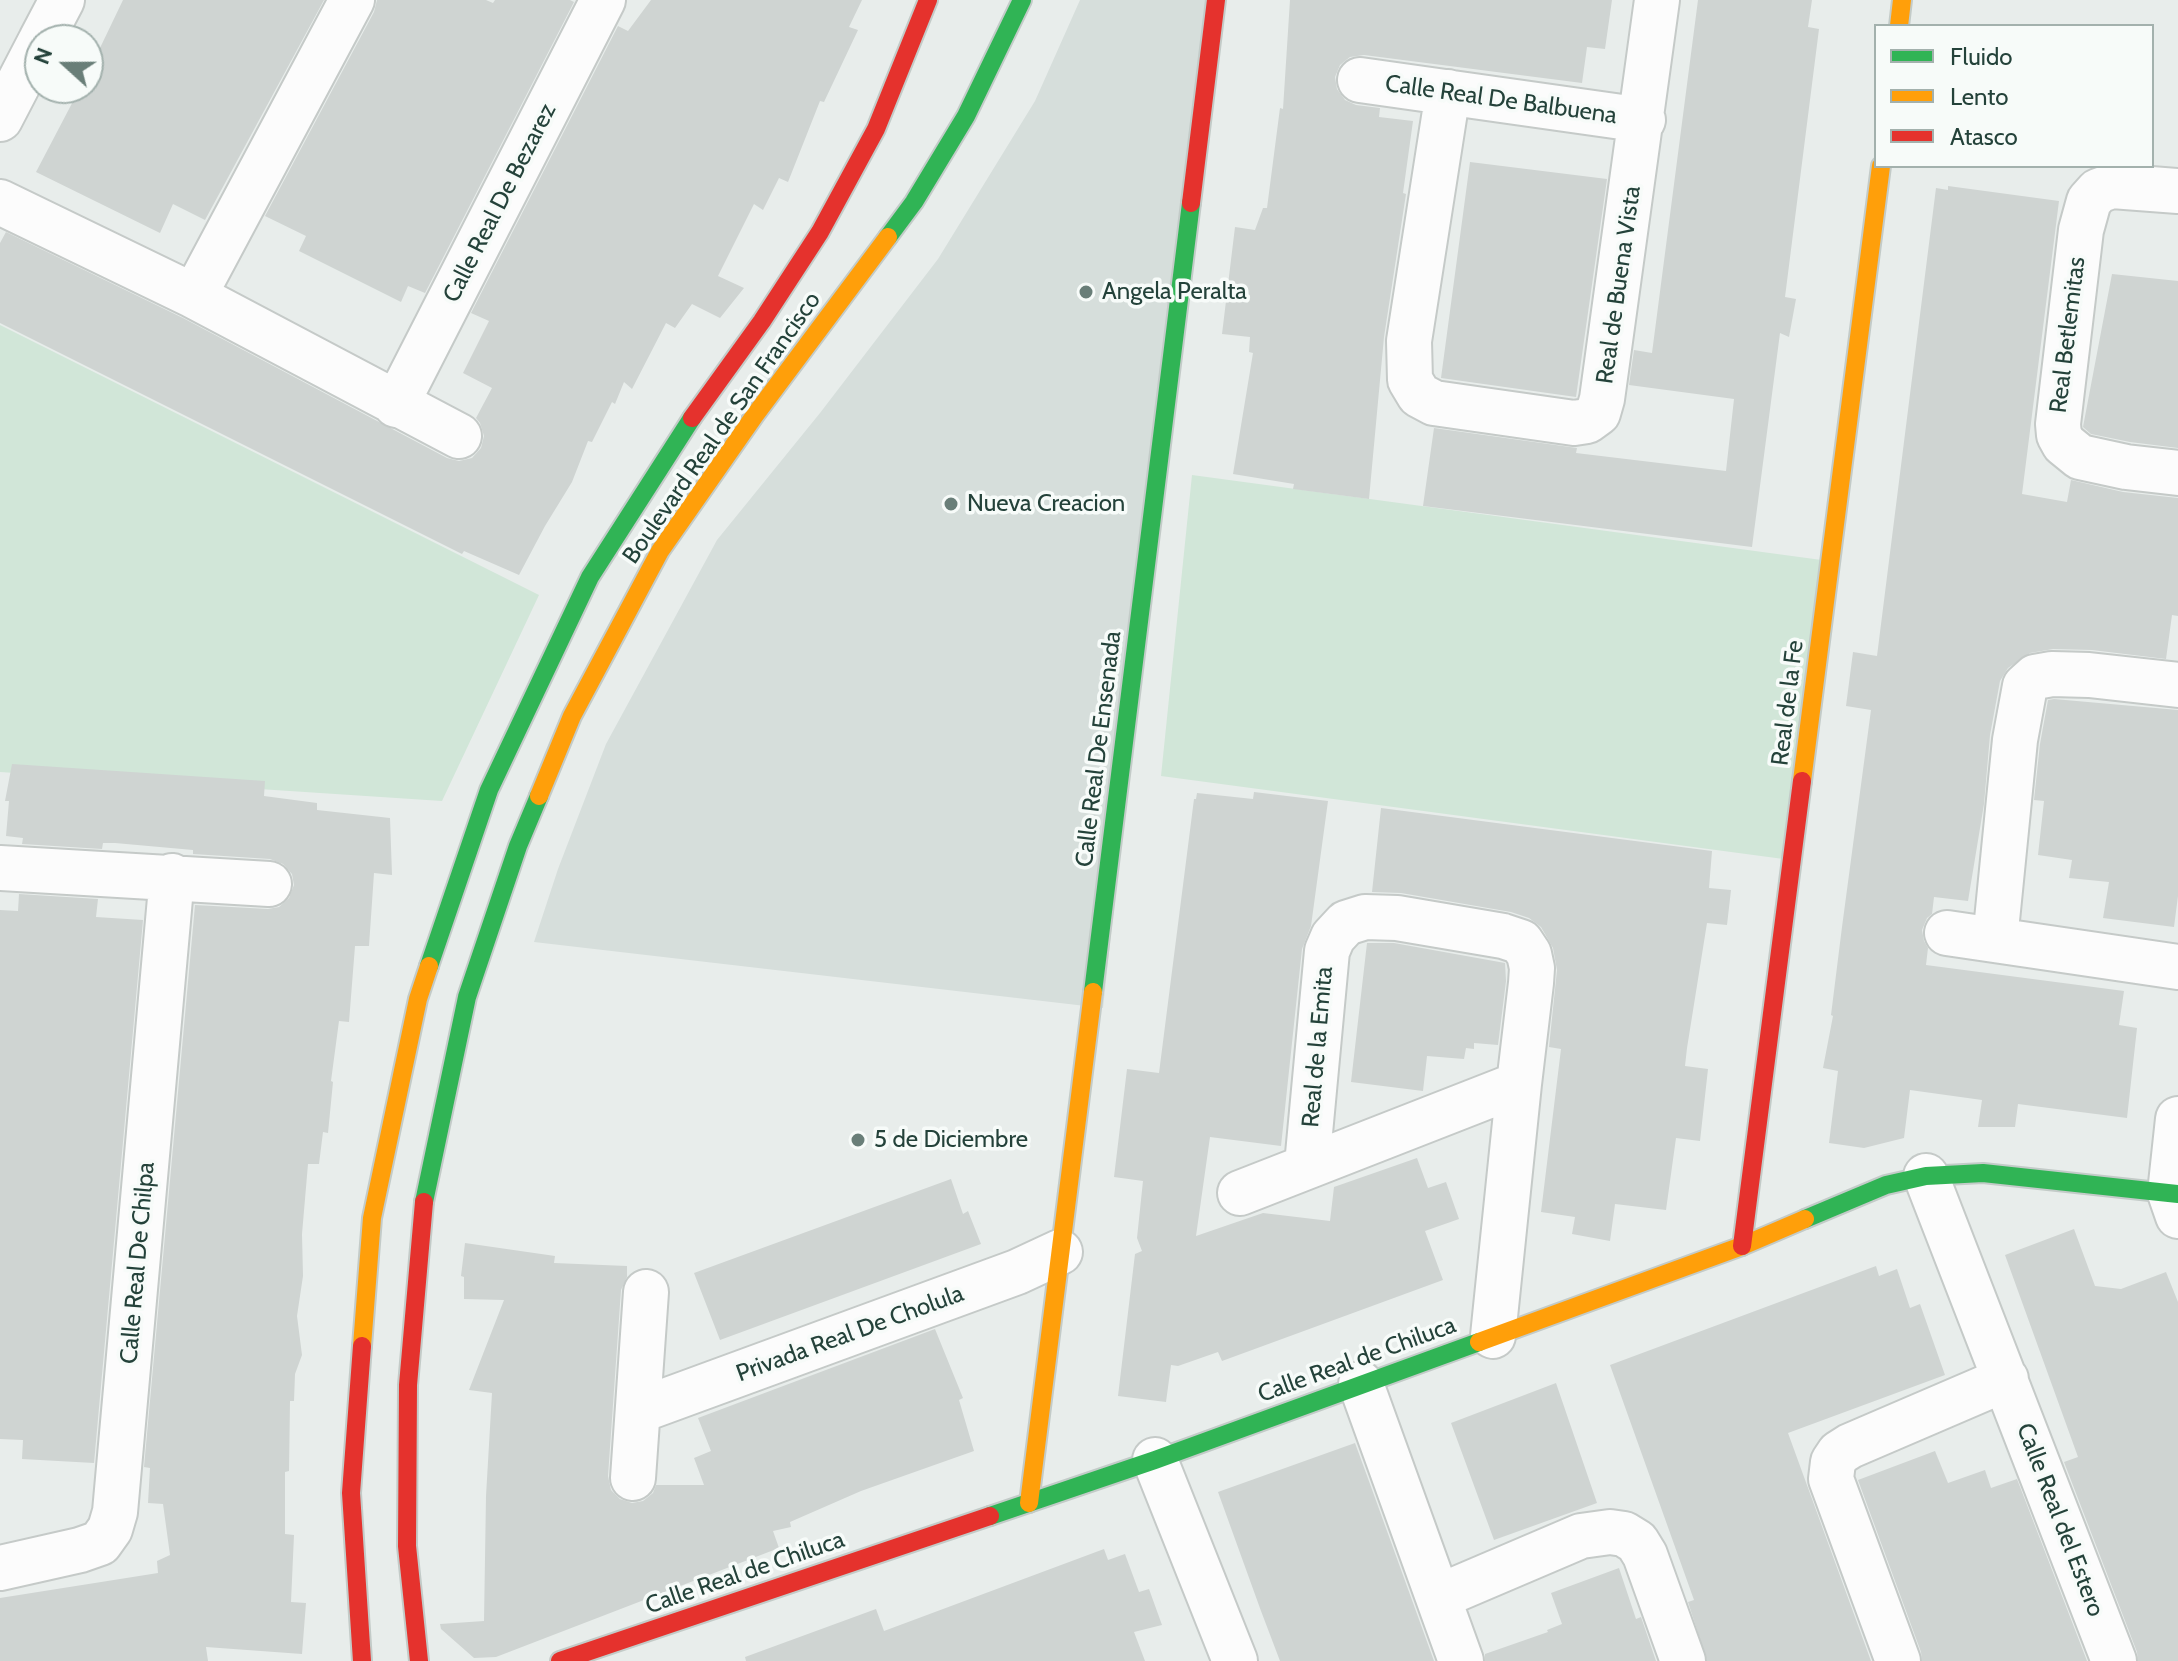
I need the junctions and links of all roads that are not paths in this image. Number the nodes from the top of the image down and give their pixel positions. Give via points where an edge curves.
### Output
1 (62, 0) edge
2 (352, 0) edge
3 (603, 0) edge
4 (928, 0) edge
5 (1022, 0) edge
6 (1216, 0) edge
7 (1657, 0) edge
8 (1902, 0) edge
9 (49, 24) edge
10 (1899, 24) edge
11 (24, 72) edge
12 (1360, 80) dead end
13 (1448, 92) junction
14 (0, 119) edge
15 (1643, 120) junction
16 (1881, 168) edge
17 (2178, 191) edge
18 (0, 202) edge
19 (194, 296) junction
20 (396, 405) junction
21 (459, 436) dead end
22 (2178, 473) edge
23 (2178, 685) edge
24 (0, 868) edge
25 (172, 876) junction
26 (269, 884) dead end
27 (1947, 933) dead end
28 (1995, 940) junction
29 (2178, 967) edge
30 (1519, 1084) junction
31 (2178, 1119) edge
32 (1307, 1165) junction
33 (1926, 1176) junction
34 (1240, 1193) dead end
35 (2175, 1201) edge
36 (1742, 1246) junction
37 (1060, 1252) junction
38 (646, 1292) dead end
39 (1493, 1336) junction
40 (2006, 1379) junction
41 (1361, 1384) junction
42 (638, 1411) junction
43 (1155, 1460) junction
44 (633, 1478) dead end
45 (1029, 1503) junction
46 (0, 1568) edge
47 (1438, 1597) junction
48 (1233, 1660) edge
49 (362, 1661) edge
50 (419, 1661) edge
51 (560, 1661) edge
52 (1461, 1661) edge
53 (1683, 1661) edge
54 (1898, 1661) edge
55 (2114, 1661) edge

1 - 9 street
2 - 19 street
3 - 20 street, Calle Real De Bezarez
4 - 49 street, Boulevard Real de San Francisco via 876,129 820,232 590,577 484,805 418,999 372,1218 351,1493
5 - 50 street, Boulevard Real de San Francisco via 966,116 914,202 660,551 572,716 518,846 467,997 423,1209 408,1385 407,1546
6 - 37 street, Calle Real De Ensenada
7 - 15 street, Real de Buena Vista
8 - 10 street
11 - 14 street
12 - 13 street, Calle Real De Balbuena
13 - 15 street, Calle Real De Balbuena
13 - 15 street, Real de Buena Vista via 1409,341 1410,380 1419,395 1434,403 1559,421 1587,421 1598,413 1602,399
16 - 36 street, Real de la Fe
17 - 22 street, Real Betlemitas via 2112,186 2089,201 2058,424 2064,444 2080,457
18 - 19 street
19 - 20 street
20 - 21 street
23 - 28 street via 2052,674 2035,677 2025,686
24 - 25 street
25 - 26 street
25 - 46 street, Calle Real De Chilpa via 115,1512 100,1543
27 - 28 street
28 - 29 street
30 - 32 street, Real de la Emita
30 - 32 street, Real de la Emita via 1532,968 1521,942 1397,918 1365,917 1346,923 1327,951
30 - 39 street, Real de la Emita
31 - 35 street
32 - 34 street, Real de la Emita
33 - 35 street, Calle Real de Chiluca via 1983,1173
33 - 36 street, Calle Real de Chiluca via 1886,1185
33 - 40 street, Calle Real del Estero
36 - 39 street, Calle Real de Chiluca
37 - 42 street, Privada Real De Cholula
37 - 45 street, Calle Real De Ensenada
38 - 42 street
39 - 41 street, Calle Real de Chiluca
40 - 54 street via 1850,1446 1833,1462 1831,1479
40 - 55 street, Calle Real del Estero
41 - 43 street, Calle Real de Chiluca
41 - 47 street
42 - 44 street
43 - 45 street, Calle Real de Chiluca
43 - 48 street
45 - 51 street, Calle Real de Chiluca
47 - 52 street
47 - 53 street via 1581,1536 1624,1534 1645,1555

